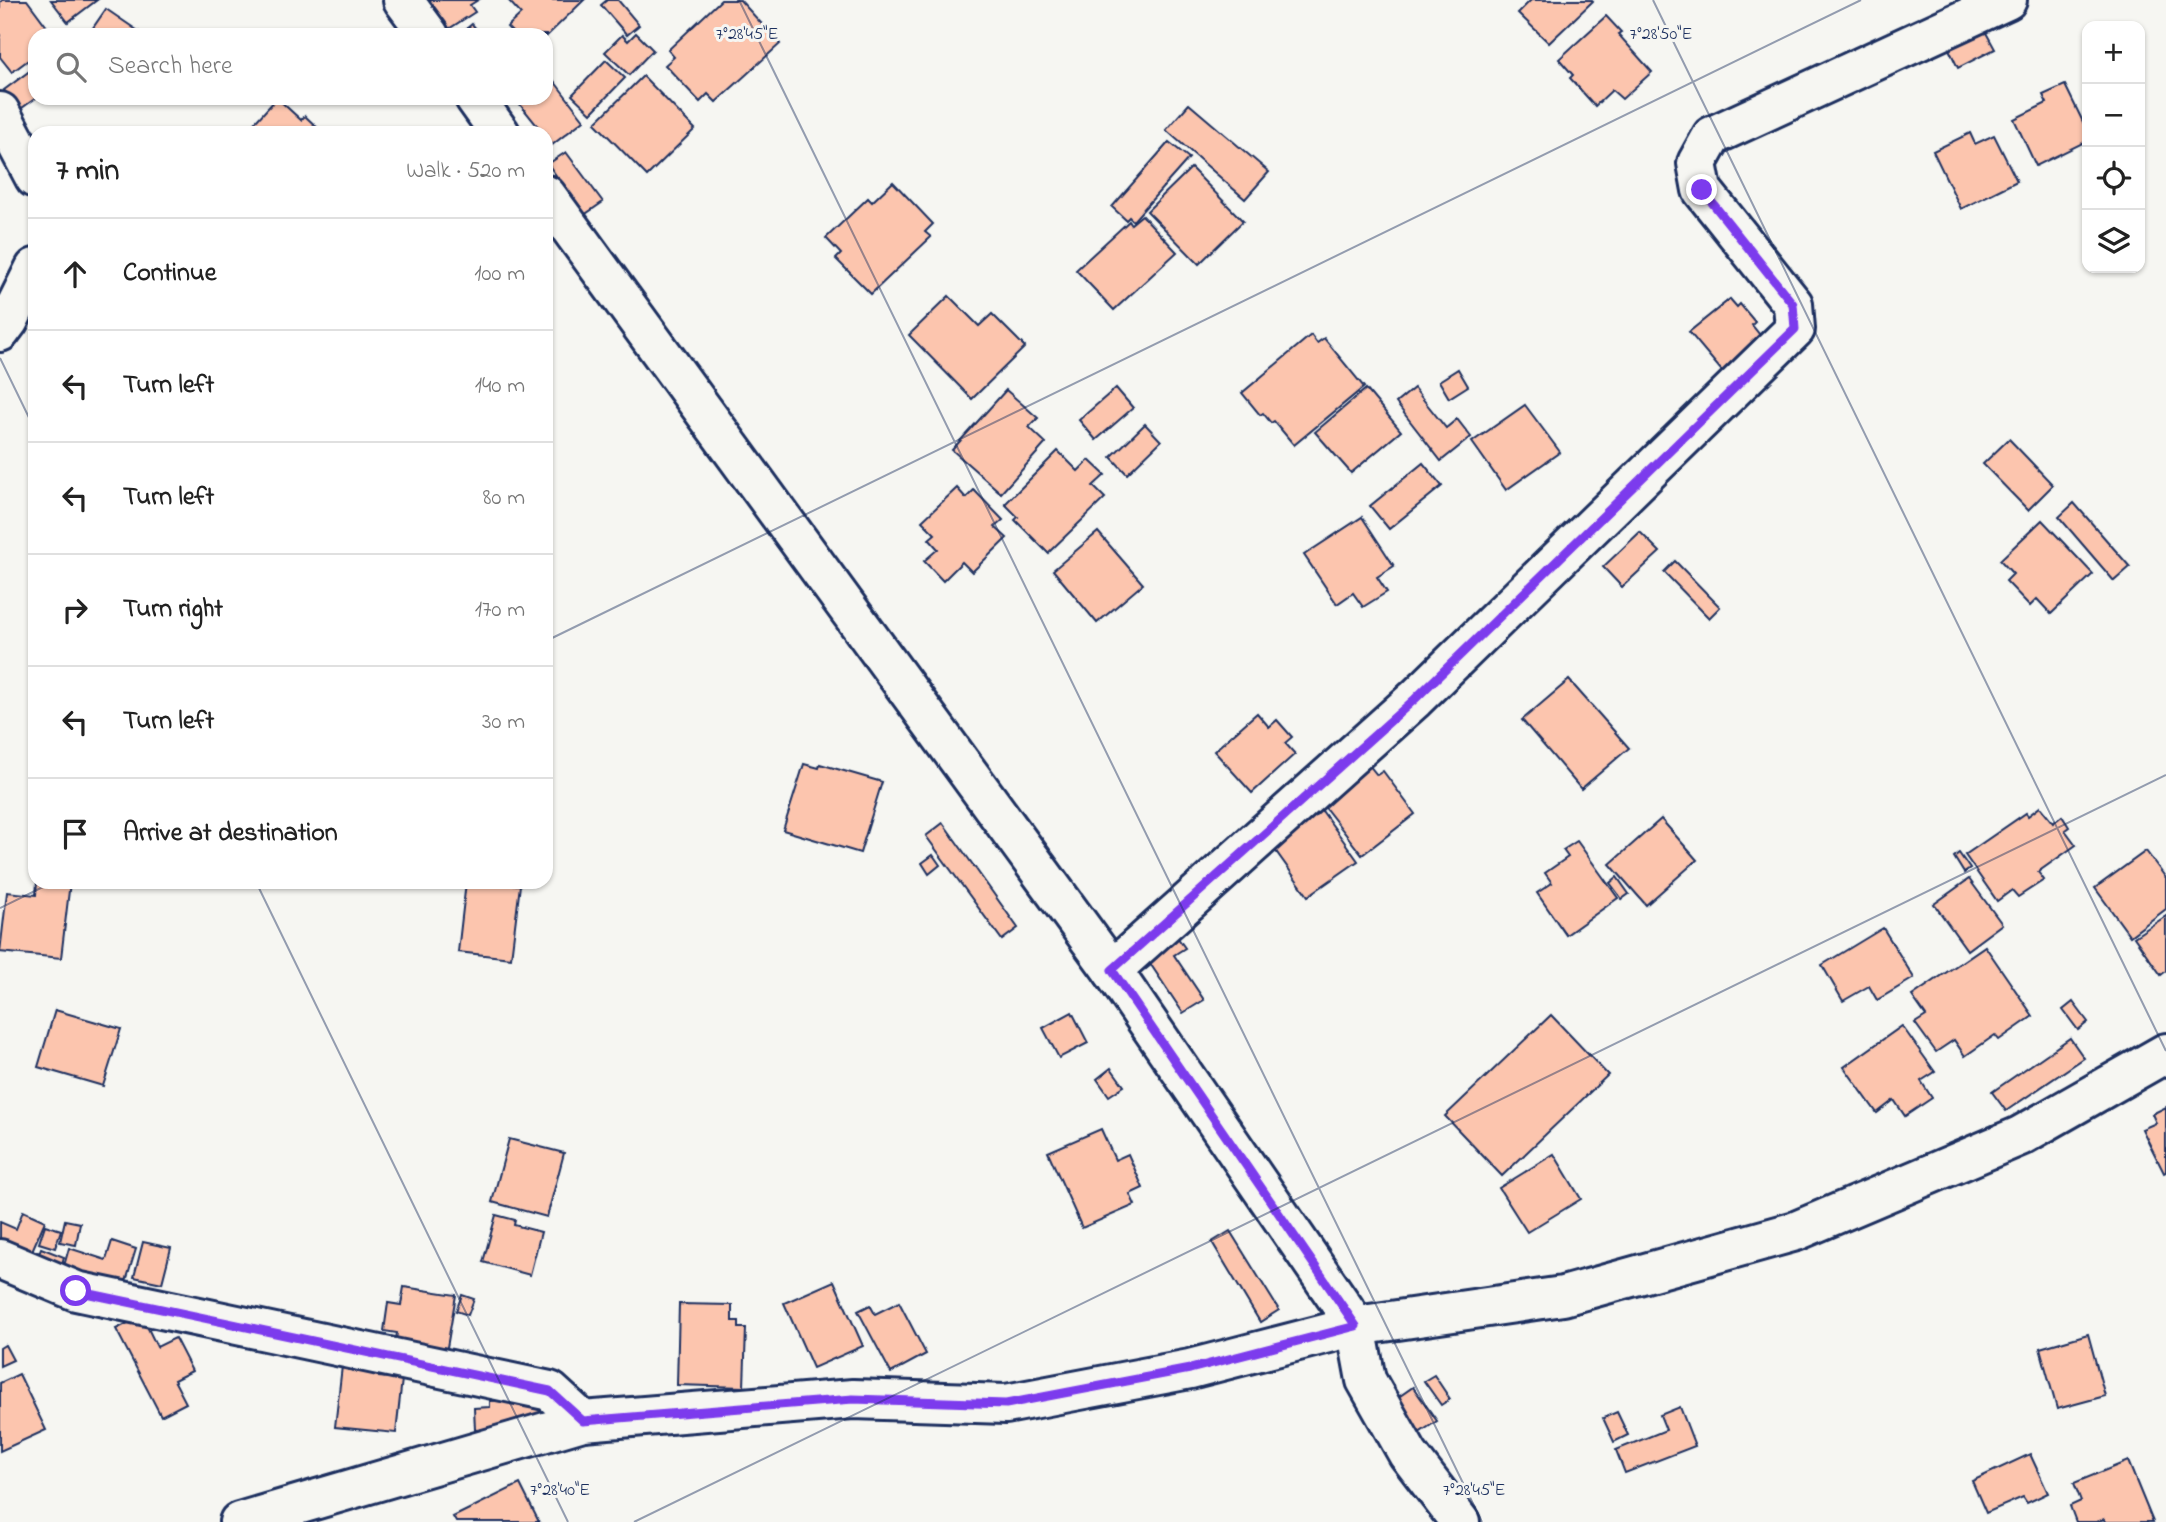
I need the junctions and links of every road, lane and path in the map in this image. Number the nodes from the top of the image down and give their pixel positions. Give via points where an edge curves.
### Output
1 (403, 0) edge
2 (2007, 0) edge
3 (424, 28) edge
4 (480, 105) edge
5 (0, 112) edge
6 (495, 126) edge
7 (28, 165) edge
8 (553, 205) edge
9 (28, 282) edge
10 (0, 332) edge
11 (1112, 970) junction
12 (2166, 1053) edge
13 (0, 1259) edge
14 (1356, 1326) junction
15 (583, 1421) junction
16 (239, 1522) edge
17 (1460, 1522) edge

1 - 3 street
2 - 11 street via 1712,136 1697,163 1702,190 1793,304 1795,329 1415,699
4 - 6 street
5 - 7 street
8 - 11 street
9 - 10 street
11 - 14 street
12 - 14 street via 2020,1136 1796,1231 1563,1296
13 - 15 street via 76,1291 550,1391
14 - 15 street via 1190,1369 1006,1404 853,1399
14 - 17 street via 1366,1380 1408,1454
15 - 16 street

